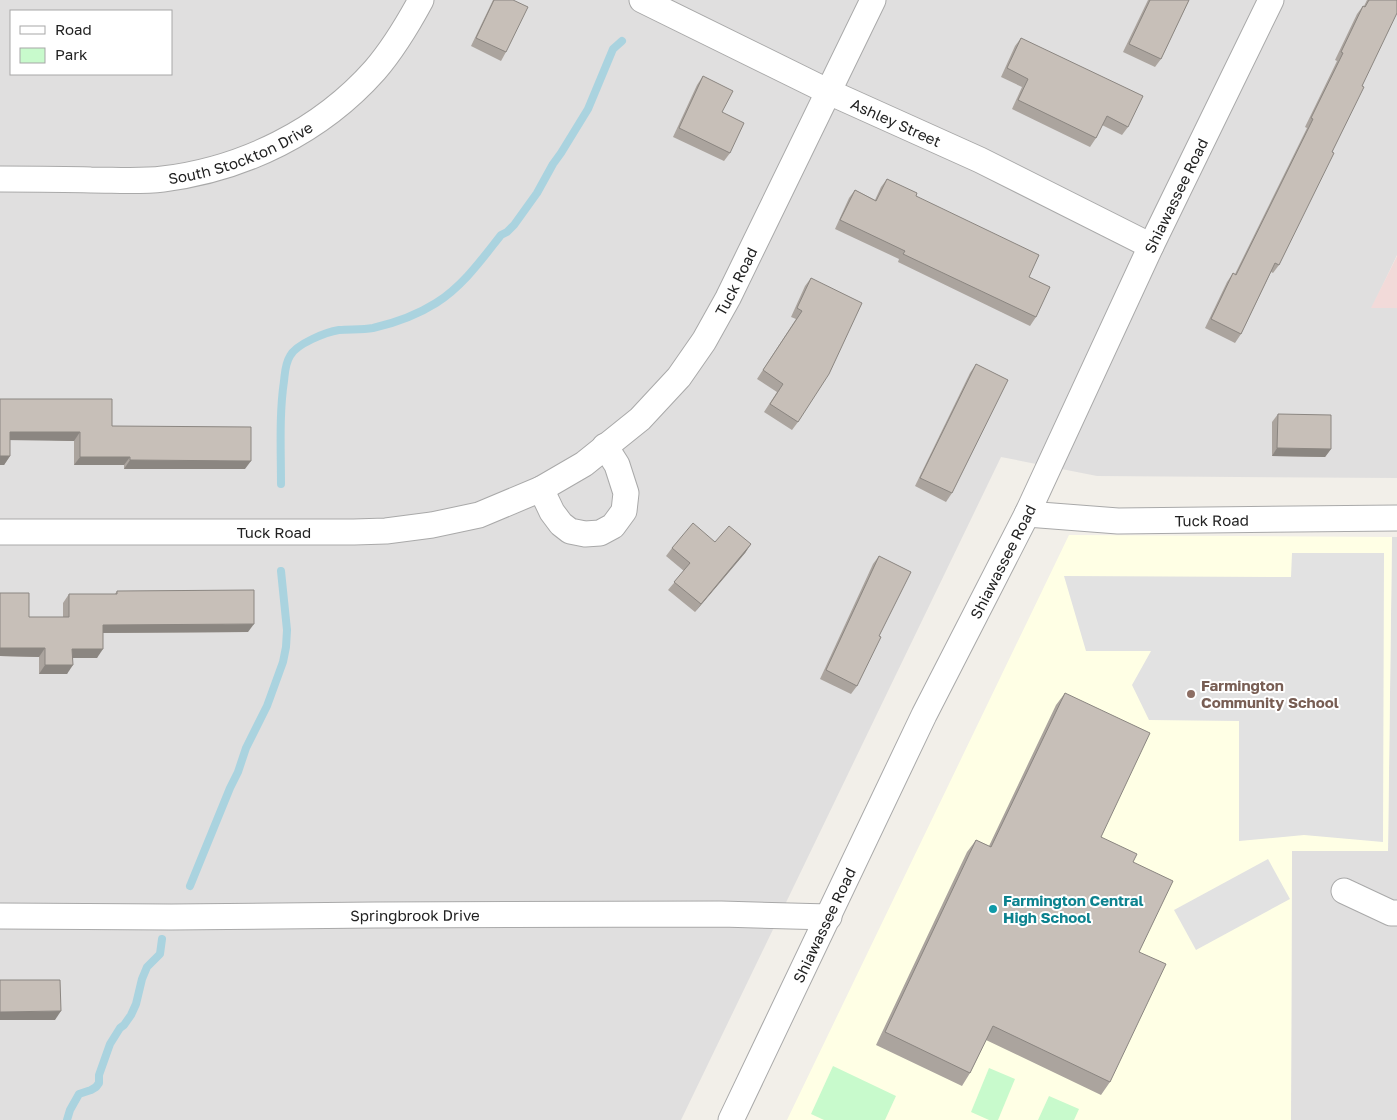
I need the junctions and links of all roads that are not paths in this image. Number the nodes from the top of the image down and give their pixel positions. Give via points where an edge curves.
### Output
1 (421, 0) edge
2 (642, 0) edge
3 (873, 0) edge
4 (1271, 0) edge
5 (829, 92) junction
6 (0, 179) edge
7 (1151, 246) junction
8 (605, 446) junction
9 (541, 489) junction
10 (1027, 514) junction
11 (1397, 518) edge
12 (0, 532) edge
13 (1344, 891) dead end
14 (1397, 913) edge
15 (0, 916) edge
16 (829, 917) junction
17 (731, 1120) edge

1 - 6 street, South Stockton Drive via 376,69 341,104 267,150 217,169 162,179
2 - 5 street, Ashley Street
3 - 5 street, Tuck Road
4 - 7 street, Shiawassee Road
5 - 7 street, Ashley Street via 980,160
5 - 8 street, Tuck Road via 704,341 673,384 640,419
7 - 10 street, Shiawassee Road
8 - 9 street, Tuck Road via 584,464
8 - 9 street via 617,465 626,493 624,511 613,526 600,533 570,531 552,512
9 - 12 street, Tuck Road via 479,515 386,531
10 - 11 street, Tuck Road via 1118,521
10 - 16 street, Shiawassee Road via 924,715
13 - 14 street
15 - 16 street, Springbrook Drive via 721,914
16 - 17 street, Shiawassee Road

